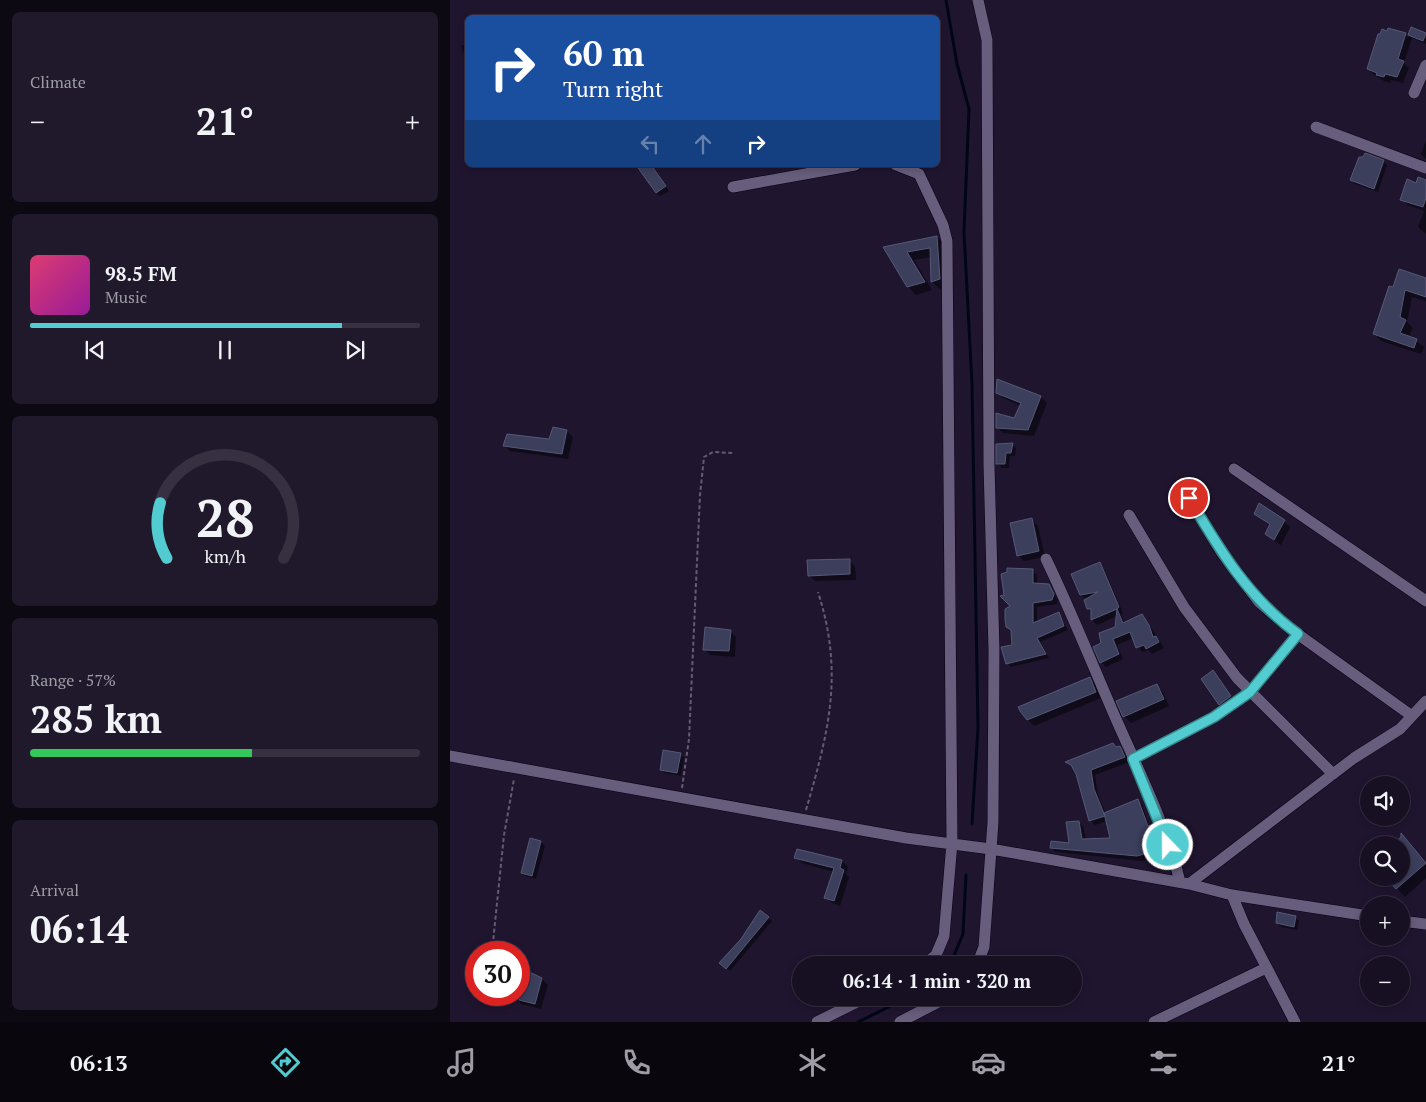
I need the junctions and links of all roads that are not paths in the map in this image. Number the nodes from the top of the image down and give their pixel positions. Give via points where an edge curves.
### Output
1 (978, 0) edge
2 (1426, 65) edge
3 (1414, 93) dead end
4 (1316, 126) dead end
5 (844, 167) edge
6 (901, 167) edge
7 (1426, 168) edge
8 (733, 187) dead end
9 (1234, 469) dead end
10 (1189, 498) dead end
11 (1129, 515) dead end
12 (1046, 559) dead end
13 (1426, 601) edge
14 (1298, 634) junction
15 (1250, 692) junction
16 (1426, 701) edge
17 (1412, 716) junction
18 (450, 756) edge
19 (1133, 759) junction
20 (1333, 774) junction
21 (952, 843) junction
22 (991, 849) junction
23 (1184, 883) junction
24 (1232, 895) junction
25 (1360, 915) edge
26 (1410, 922) edge
27 (1426, 924) edge
28 (935, 956) edge
29 (981, 956) edge
30 (1266, 968) junction
31 (849, 1006) edge
32 (931, 1006) edge
33 (817, 1022) edge
34 (900, 1022) edge
35 (1154, 1022) edge
36 (1294, 1022) edge

1 - 22 street via 987,40 989,455 994,650
2 - 3 street
4 - 7 street
5 - 8 street
6 - 21 street via 919,174 947,241
9 - 13 street
10 - 14 street via 1222,554 1260,602
11 - 15 street via 1184,607
12 - 19 street
14 - 15 street
14 - 17 street
15 - 19 street via 1214,717
15 - 20 street
16 - 17 street
17 - 20 street via 1400,729
18 - 21 street via 906,838
19 - 23 street
20 - 23 street
21 - 22 street
21 - 28 street via 944,936
22 - 23 street
22 - 29 street
23 - 24 street
24 - 25 street
24 - 30 street
26 - 27 street
30 - 35 street
30 - 36 street
31 - 33 street
32 - 34 street

